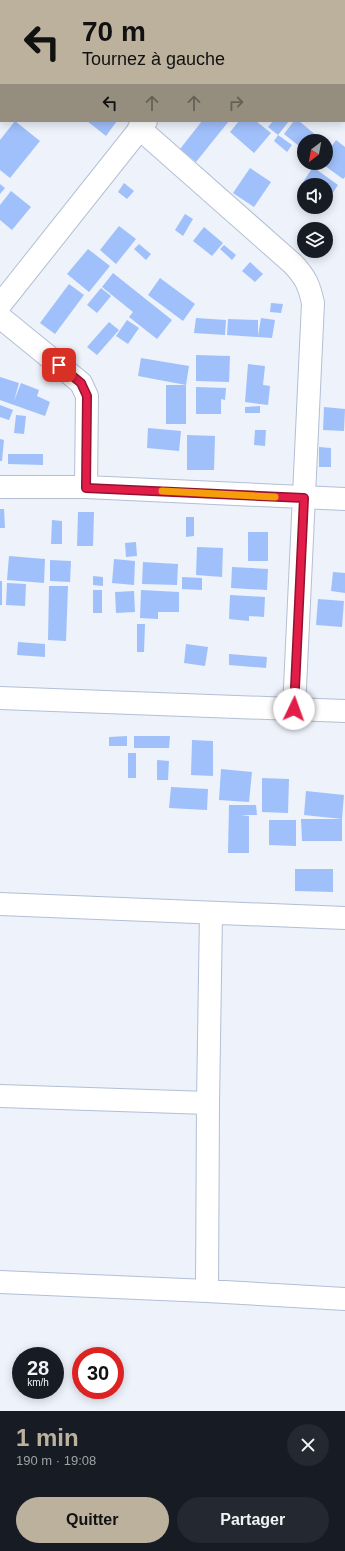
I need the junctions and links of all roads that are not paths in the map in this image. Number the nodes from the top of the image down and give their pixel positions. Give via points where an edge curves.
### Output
1 (142, 125) edge
2 (0, 305) edge
3 (0, 317) edge
4 (0, 486) edge
5 (86, 488) junction
6 (304, 498) junction
7 (345, 499) edge
8 (0, 698) edge
9 (294, 709) junction
10 (345, 711) edge
11 (0, 904) edge
12 (211, 913) junction
13 (345, 918) edge
14 (0, 1096) edge
15 (208, 1103) junction
16 (0, 1282) edge
17 (207, 1291) junction
18 (345, 1299) edge

1 - 2 street
1 - 6 street via 293,264 310,287 313,303
3 - 5 street via 81,383 85,390
4 - 5 street
5 - 6 street
6 - 7 street
6 - 9 street
8 - 9 street
9 - 10 street
11 - 12 street
12 - 13 street
12 - 15 street
14 - 15 street
15 - 17 street
16 - 17 street
17 - 18 street

